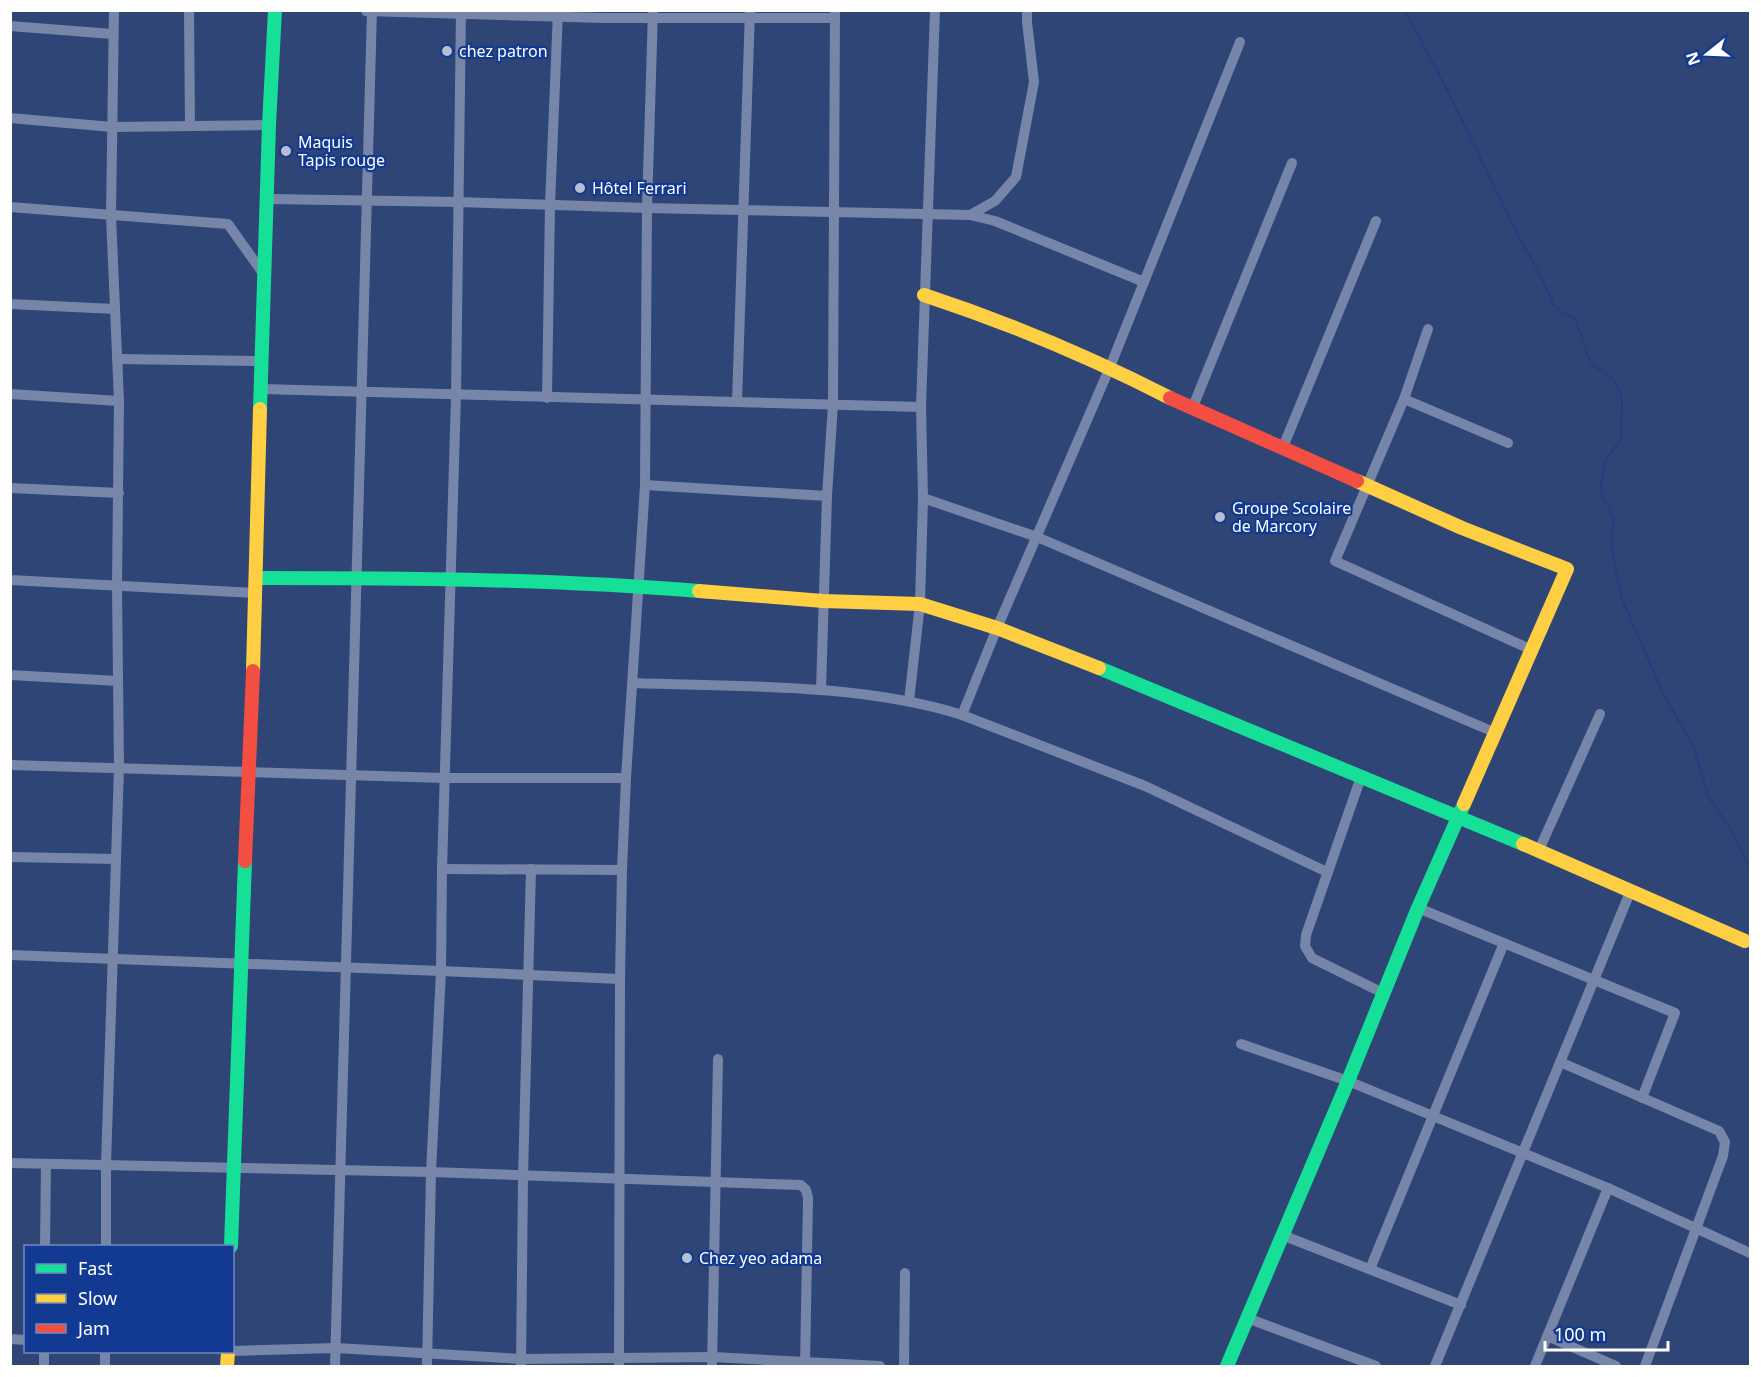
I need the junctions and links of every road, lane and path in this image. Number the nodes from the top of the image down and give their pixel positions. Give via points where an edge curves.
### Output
1 (114, 10) edge
2 (189, 10) edge
3 (275, 10) edge
4 (366, 10) edge
5 (935, 10) edge
6 (1027, 10) edge
7 (372, 11) edge
8 (461, 11) edge
9 (558, 14) edge
10 (653, 14) edge
11 (835, 14) edge
12 (749, 15) edge
13 (10, 26) edge
14 (112, 34) junction
15 (1240, 42) dead end
16 (10, 118) edge
17 (269, 125) junction
18 (190, 126) junction
19 (112, 127) junction
20 (1292, 163) dead end
21 (268, 199) junction
22 (368, 200) junction
23 (459, 202) junction
24 (549, 205) junction
25 (10, 207) edge
26 (647, 208) junction
27 (743, 210) junction
28 (835, 211) junction
29 (928, 214) junction
30 (970, 215) junction
31 (111, 216) junction
32 (1376, 221) dead end
33 (265, 276) junction
34 (1144, 282) junction
35 (924, 295) junction
36 (10, 304) edge
37 (115, 309) junction
38 (1428, 329) dead end
39 (117, 359) junction
40 (261, 361) junction
41 (1110, 367) junction
42 (261, 389) junction
43 (363, 393) junction
44 (10, 394) edge
45 (456, 396) junction
46 (547, 398) junction
47 (1404, 399) junction
48 (644, 400) junction
49 (118, 401) junction
50 (737, 402) junction
51 (832, 404) junction
52 (921, 407) junction
53 (1192, 409) junction
54 (1508, 443) dead end
55 (1283, 447) junction
56 (645, 485) junction
57 (1366, 485) junction
58 (10, 488) edge
59 (119, 493) junction
60 (826, 496) junction
61 (923, 498) junction
62 (1037, 537) junction
63 (256, 578) junction
64 (358, 578) junction
65 (10, 580) edge
66 (450, 581) junction
67 (117, 586) junction
68 (639, 586) junction
69 (255, 592) junction
70 (823, 601) junction
71 (920, 604) junction
72 (997, 628) junction
73 (1533, 650) junction
74 (10, 675) edge
75 (118, 681) junction
76 (634, 683) junction
77 (821, 690) junction
78 (909, 701) junction
79 (1600, 714) dead end
80 (962, 715) junction
81 (1496, 733) junction
82 (10, 765) edge
83 (119, 768) junction
84 (248, 771) junction
85 (351, 775) junction
86 (1361, 777) junction
87 (445, 778) junction
88 (626, 778) junction
89 (1458, 816) junction
90 (1539, 850) junction
91 (10, 857) edge
92 (116, 859) junction
93 (442, 869) junction
94 (531, 869) junction
95 (622, 870) junction
96 (1327, 872) junction
97 (1631, 890) junction
98 (1418, 908) junction
99 (1745, 941) dead end
100 (1504, 943) junction
101 (10, 955) edge
102 (112, 959) junction
103 (241, 964) junction
104 (345, 968) junction
105 (441, 971) junction
106 (529, 975) junction
107 (1594, 979) junction
108 (620, 980) junction
109 (1383, 993) junction
110 (1241, 1044) dead end
111 (718, 1059) dead end
112 (1560, 1062) junction
113 (1347, 1081) junction
114 (1642, 1098) junction
115 (1433, 1116) junction
116 (1522, 1154) junction
117 (10, 1162) edge
118 (46, 1164) junction
119 (106, 1164) junction
120 (233, 1168) junction
121 (341, 1170) junction
122 (431, 1172) junction
123 (523, 1177) junction
124 (620, 1179) junction
125 (715, 1183) junction
126 (1608, 1188) junction
127 (1698, 1229) junction
128 (1282, 1235) junction
129 (45, 1245) edge
130 (106, 1245) edge
131 (231, 1245) edge
132 (1750, 1253) edge
133 (1370, 1269) junction
134 (905, 1273) dead end
135 (1461, 1305) junction
136 (1247, 1318) junction
137 (1547, 1336) junction
138 (336, 1348) junction
139 (234, 1351) edge
140 (427, 1353) junction
141 (713, 1362) edge
142 (521, 1363) edge
143 (619, 1363) edge
144 (805, 1364) edge
145 (335, 1366) edge
146 (427, 1366) edge
147 (880, 1366) edge
148 (904, 1366) edge
149 (1227, 1366) edge
150 (1376, 1366) edge
151 (1435, 1366) edge
152 (1535, 1366) edge
153 (1616, 1366) edge
154 (1645, 1366) edge

1 - 14 street
2 - 18 street
3 - 17 street
4 - 7 street
5 - 29 street
6 - 30 street via 1034,82 1016,177 995,201
7 - 8 street
7 - 22 street
8 - 9 street
8 - 23 street
9 - 10 street
9 - 24 street
10 - 12 street
10 - 26 street
11 - 12 street
11 - 28 street
12 - 27 street
13 - 14 street
14 - 19 street
15 - 34 street
16 - 19 street
17 - 18 street
17 - 21 street
18 - 19 street
19 - 31 street
20 - 53 street
21 - 22 street
21 - 33 street
22 - 23 street
22 - 43 street
23 - 24 street
23 - 45 street
24 - 26 street
24 - 46 street
25 - 31 street
26 - 27 street
26 - 48 street
27 - 28 street
27 - 50 street
28 - 29 street
28 - 51 street
29 - 30 street
29 - 35 street
30 - 34 street via 995,221
31 - 33 street via 228,224
31 - 37 street
32 - 55 street
33 - 40 street
34 - 41 street
35 - 41 street via 993,318
35 - 52 street
36 - 37 street
37 - 39 street
38 - 47 street
39 - 40 street
39 - 49 street
40 - 42 street
41 - 53 street
41 - 62 street
42 - 43 street
42 - 63 street
43 - 45 street
43 - 64 street
44 - 49 street
45 - 46 street
45 - 66 street
46 - 48 street
47 - 54 street
47 - 57 street
48 - 50 street
48 - 56 street
49 - 59 street
50 - 51 street
51 - 52 street
51 - 60 street
52 - 61 street
53 - 55 street
55 - 57 street
56 - 60 street
56 - 68 street
57 - 73 street via 1335,561
57 - 73 street via 1567,569
58 - 59 street
59 - 67 street
60 - 70 street
61 - 62 street
61 - 71 street
62 - 72 street
62 - 81 street
63 - 64 street
63 - 69 street
64 - 66 street
64 - 85 street
65 - 67 street
66 - 68 street
66 - 87 street
67 - 69 street
67 - 75 street
68 - 70 street
68 - 76 street
69 - 84 street
70 - 71 street
70 - 77 street
71 - 72 street
71 - 78 street
72 - 80 street
72 - 86 street
73 - 81 street
74 - 75 street
75 - 83 street
76 - 77 street
76 - 88 street
77 - 78 street
78 - 80 street
79 - 90 street
80 - 96 street via 1145,786
81 - 89 street
82 - 83 street
83 - 84 street
83 - 92 street
84 - 85 street
84 - 103 street
85 - 87 street
85 - 104 street
86 - 89 street
86 - 96 street
87 - 88 street
87 - 93 street
88 - 95 street
89 - 90 street
89 - 98 street
90 - 97 street
91 - 92 street
92 - 102 street
93 - 94 street
93 - 105 street
94 - 95 street
94 - 106 street
95 - 108 street
96 - 109 street via 1305,946 1312,958
97 - 99 street
97 - 107 street
98 - 100 street
98 - 109 street
100 - 107 street
100 - 115 street
101 - 102 street
102 - 103 street
102 - 119 street
103 - 104 street
103 - 120 street
104 - 105 street
104 - 121 street
105 - 106 street
105 - 122 street
106 - 108 street
106 - 123 street
107 - 112 street
107 - 114 street via 1675,1013
108 - 124 street
109 - 113 street
110 - 113 street
111 - 125 street
112 - 114 street
112 - 116 street
113 - 115 street
113 - 128 street
114 - 127 street via 1719,1131 1725,1142
115 - 116 street
115 - 133 street
116 - 126 street
116 - 135 street
117 - 118 street
118 - 119 street
118 - 129 street
119 - 120 street
119 - 130 street
120 - 121 street
120 - 131 street
121 - 122 street
121 - 138 street
122 - 123 street
122 - 140 street
123 - 124 street
123 - 142 street
124 - 125 street
124 - 143 street
125 - 141 street
125 - 144 street via 801,1185 806,1190
126 - 127 street
126 - 137 street
127 - 132 street
127 - 154 street
128 - 133 street
128 - 136 street
133 - 135 street
134 - 148 street
135 - 151 street
136 - 149 street
136 - 150 street
137 - 152 street
137 - 153 street
138 - 139 street
138 - 140 street
138 - 145 street
140 - 142 street
140 - 146 street
141 - 143 street
141 - 144 street
142 - 143 street
144 - 147 street

